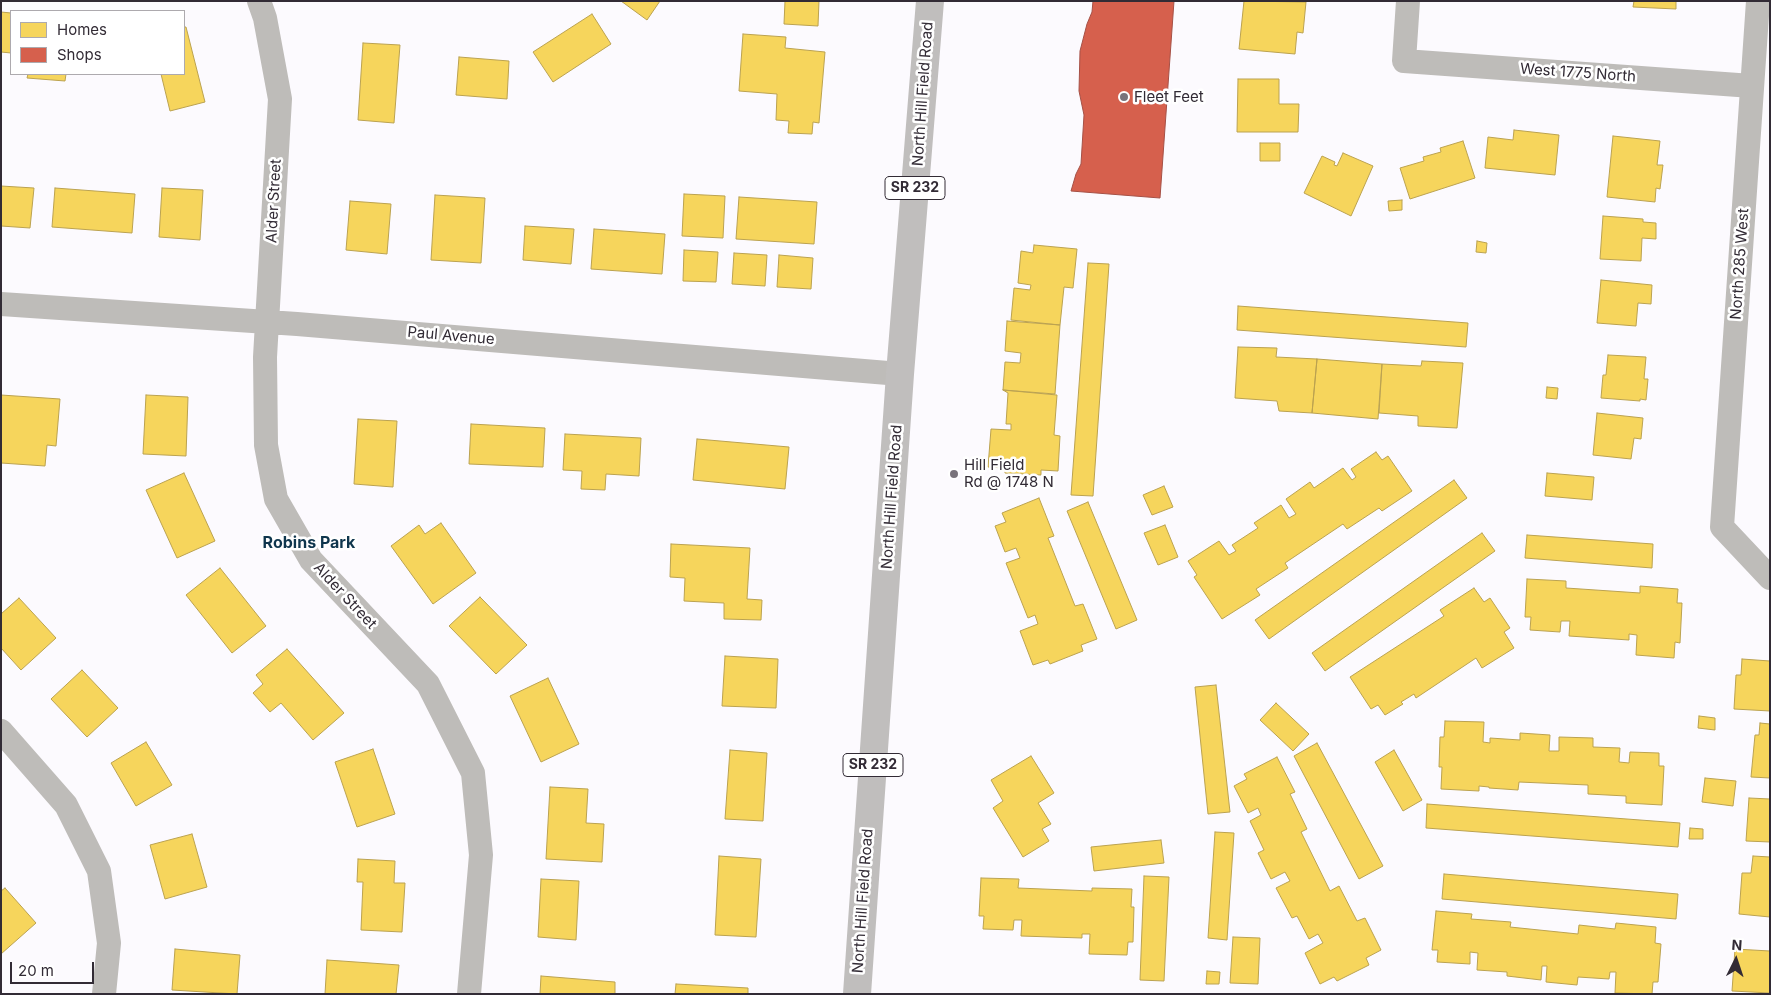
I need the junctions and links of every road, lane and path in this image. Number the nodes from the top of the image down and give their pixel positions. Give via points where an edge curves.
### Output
1 (259, 1) edge
2 (930, 1) edge
3 (1408, 1) edge
4 (1758, 1) edge
5 (1752, 86) junction
6 (1, 304) edge
7 (268, 322) junction
8 (900, 374) junction
9 (1770, 578) edge
10 (1, 731) edge
11 (104, 994) edge
12 (469, 994) edge
13 (857, 994) edge

1 - 7 street, Alder Street via 280,98
2 - 8 main road, North Hill Field Road / SR 232
3 - 5 street, West 1775 North via 1404,61
4 - 5 street, North 285 West
5 - 9 street, North 285 West via 1722,527
6 - 7 street, Paul Avenue
7 - 8 street, Paul Avenue
7 - 12 street, Alder Street via 266,445 276,499 311,560 428,684 474,773 481,855
8 - 13 main road, North Hill Field Road / SR 232
10 - 11 street via 66,805 99,871 109,942

